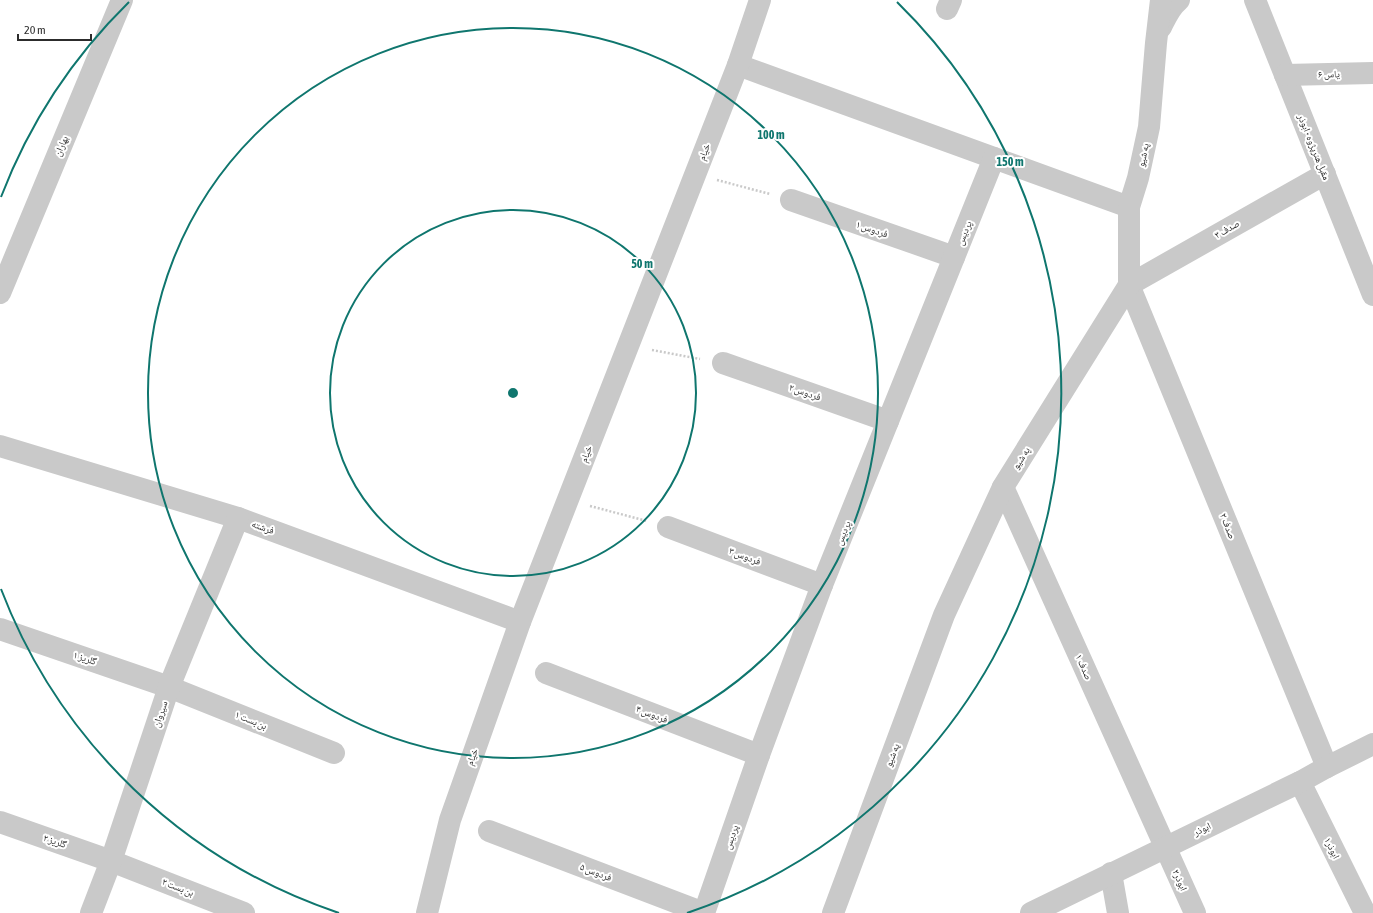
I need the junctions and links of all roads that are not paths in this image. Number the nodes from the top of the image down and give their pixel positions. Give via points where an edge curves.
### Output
1 (122, 0) edge
2 (760, 0) edge
3 (1161, 0) edge
4 (1179, 0) edge
5 (1255, 1) edge
6 (1156, 44) junction
7 (738, 65) junction
8 (1373, 73) edge
9 (1285, 75) junction
10 (994, 158) junction
11 (1325, 174) junction
12 (791, 200) road end
13 (1129, 207) junction
14 (954, 257) junction
15 (1129, 285) junction
16 (1371, 287) edge
17 (0, 293) edge
18 (722, 363) road end
19 (888, 421) junction
20 (0, 446) edge
21 (1003, 487) junction
22 (238, 518) junction
23 (668, 526) road end
24 (822, 585) junction
25 (520, 622) junction
26 (0, 629) edge
27 (546, 673) dead end
28 (169, 687) junction
29 (1373, 744) edge
30 (334, 753) dead end
31 (759, 755) junction
32 (1327, 767) junction
33 (1300, 782) junction
34 (0, 822) edge
35 (489, 831) dead end
36 (1165, 847) junction
37 (111, 861) junction
38 (1111, 873) junction
39 (91, 913) edge
40 (244, 913) edge
41 (427, 913) edge
42 (704, 913) edge
43 (833, 913) edge
44 (1031, 913) edge
45 (1118, 913) edge
46 (1195, 913) edge
47 (1365, 913) edge

1 - 17 street, بهاران
2 - 7 street, خیام
3 - 6 street, په شیو
4 - 6 street via 1166,15
5 - 9 street, مقبل هنرپژوه - ابوذر
6 - 13 street, په شیو via 1149,127
7 - 10 street
7 - 25 street, خیام
8 - 9 street, یاس ۶
9 - 11 street, مقبل هنرپژوه - ابوذر
10 - 13 street
10 - 14 street, پردیس
11 - 15 street, صدف ۳
11 - 16 street, مقبل هنرپژوه - ابوذر
12 - 14 street, فردوس ۱
13 - 15 street, په شیو
14 - 19 street, پردیس
15 - 21 street, په شیو
15 - 32 street, صدف ۲
18 - 19 street, فردوس ۲
19 - 24 street, پردیس
20 - 22 street, فرشته
21 - 36 street, صدف ۱
21 - 43 street, په شیو via 944,615
22 - 25 street, فرشته
22 - 28 street, سیروان
23 - 24 street, فردوس ۳
24 - 31 street, پردیس
25 - 41 street, خیام via 450,820
26 - 28 street, گلریز ۱
27 - 31 street, فردوس ۴
28 - 30 street, بن بست ۱
28 - 37 street, سیروان
29 - 32 street, ابوذر
31 - 42 street, پردیس
32 - 33 street, ابوذر
33 - 36 street, ابوذر
33 - 47 street, ابوذر۱
34 - 37 street, گلریز ۲
35 - 42 street, فردوس ۵
36 - 38 street, ابوذر
36 - 46 street, ابوذر۲
37 - 39 street, سیروان
37 - 40 street, بن بست ۲
38 - 44 street, ابوذر
38 - 45 street

